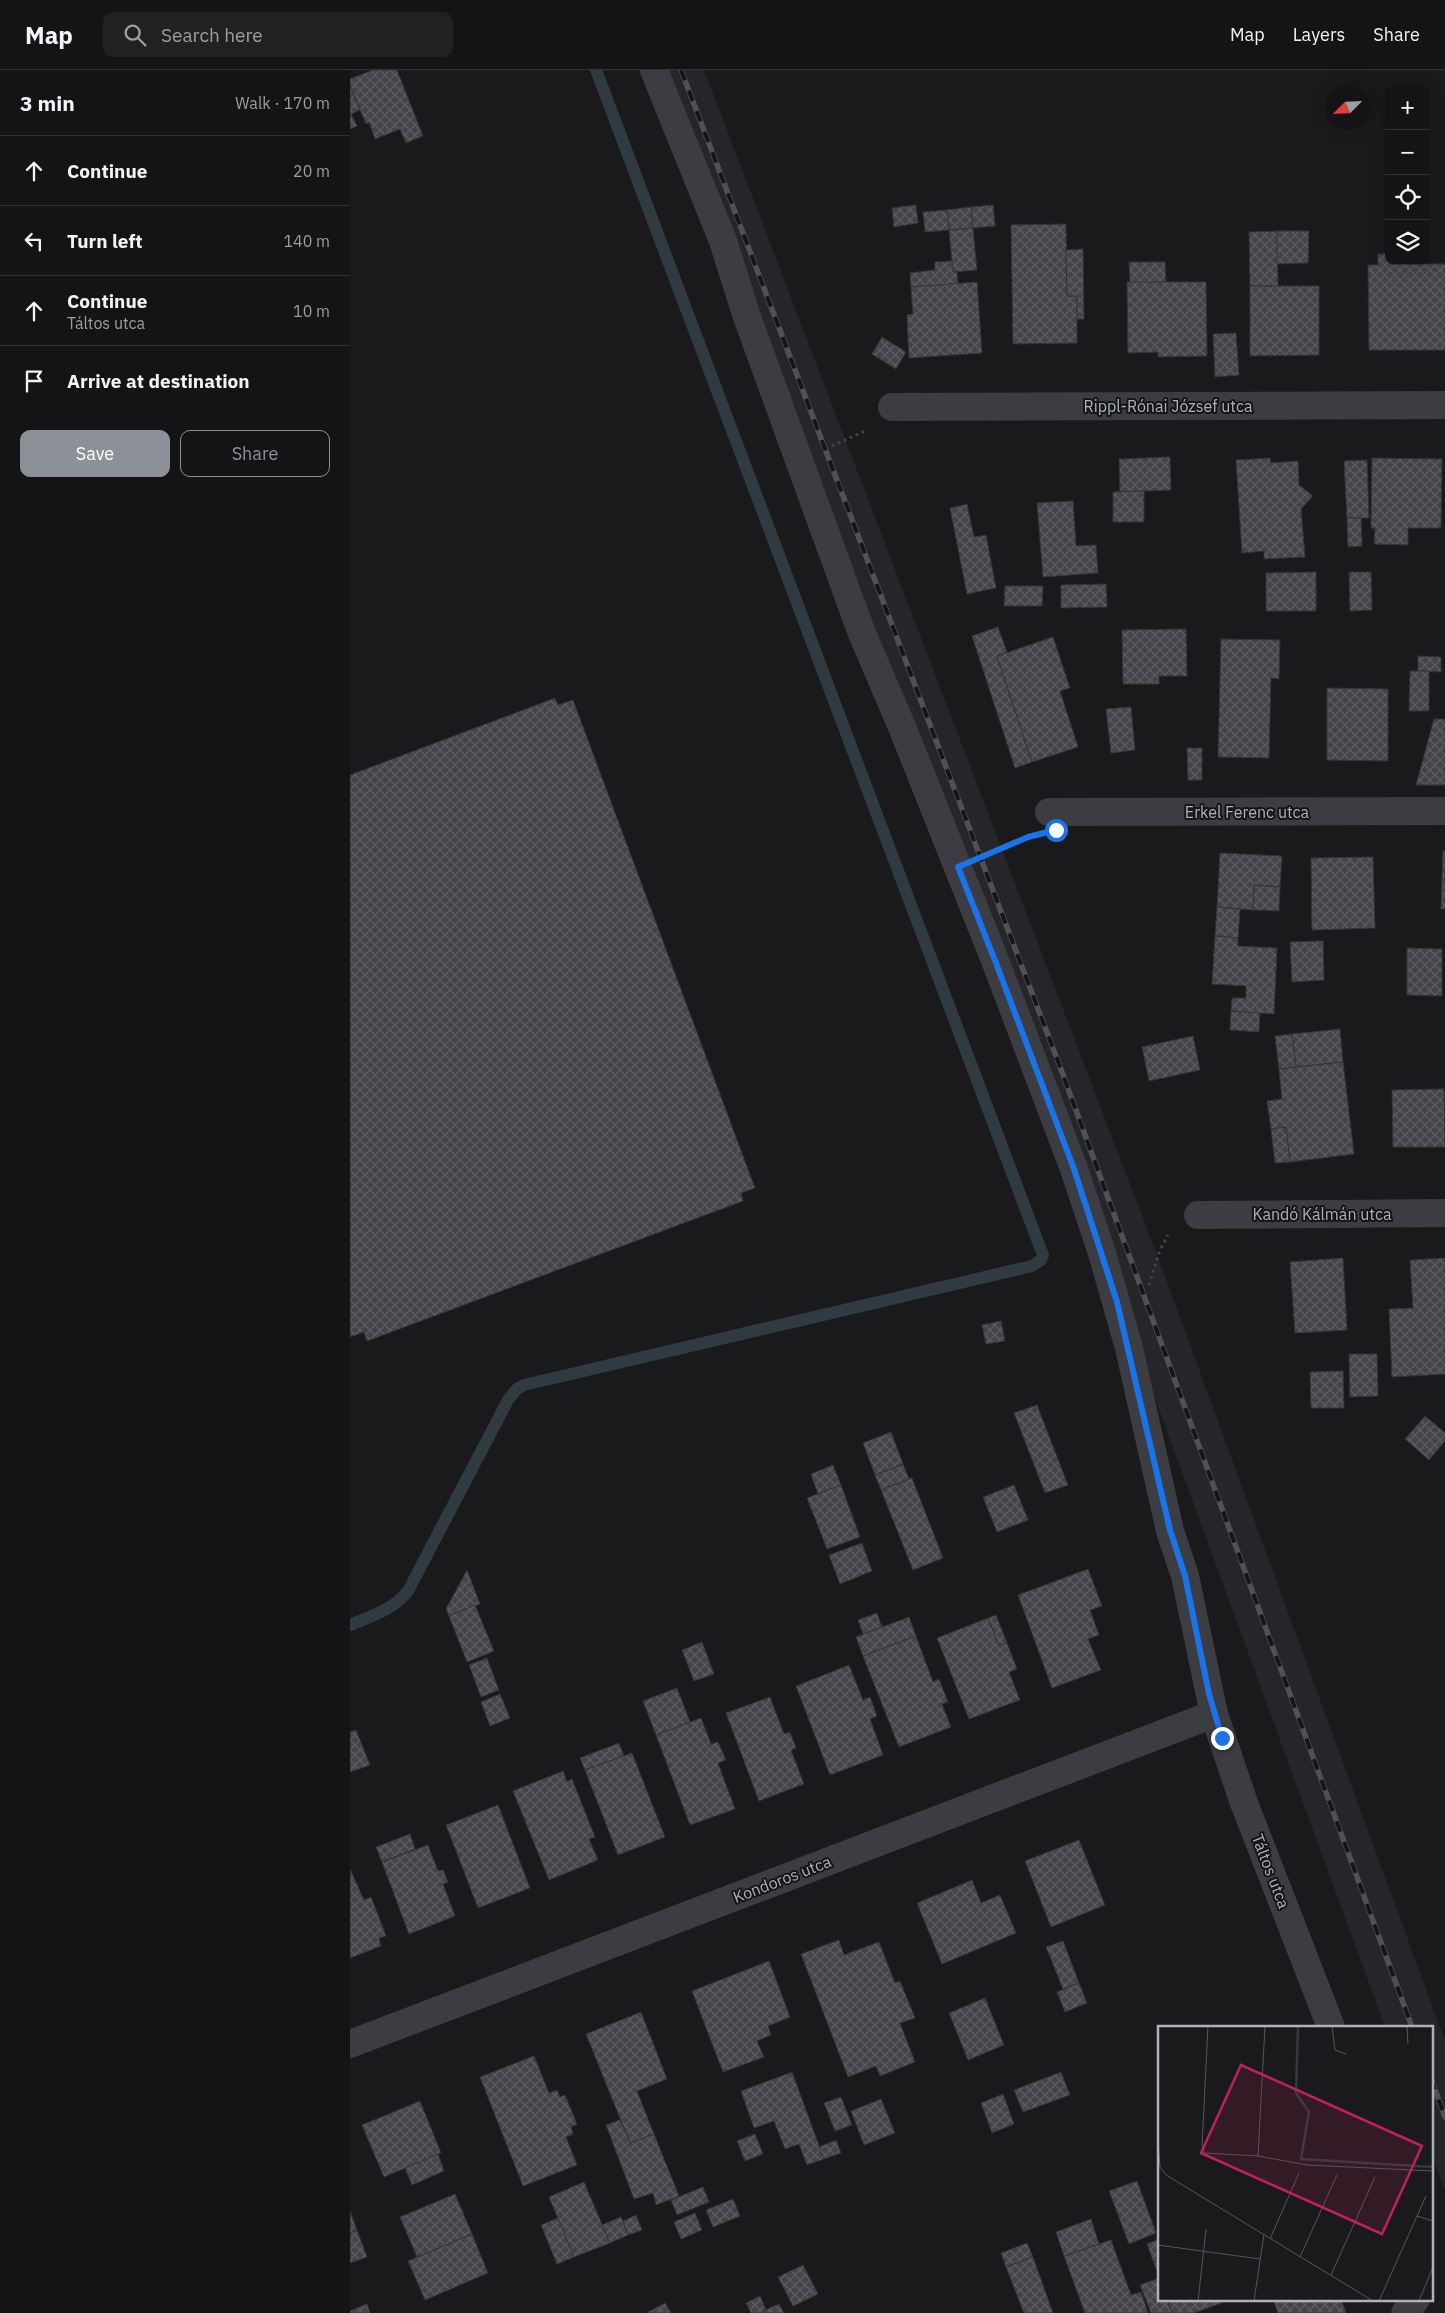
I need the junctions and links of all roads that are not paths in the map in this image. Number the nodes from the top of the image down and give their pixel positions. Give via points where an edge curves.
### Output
1 (654, 70) edge
2 (1445, 405) edge
3 (892, 407) dead end
4 (1445, 811) edge
5 (1049, 812) dead end
6 (1445, 1213) edge
7 (1198, 1215) road end
8 (1214, 1714) junction
9 (1331, 2026) edge
10 (350, 2044) edge
11 (1415, 2300) edge
12 (1405, 2313) edge

1 - 8 street, Táltos utca via 723,241 798,461 861,631 958,867 1074,1169 1117,1302 1170,1530 1185,1576
2 - 3 street, Rippl-Rónai József utca
4 - 5 street, Erkel Ferenc utca
6 - 7 street, Kandó Kálmán utca
8 - 9 street, Táltos utca via 1244,1803
8 - 10 street, Kondoros utca
11 - 12 street

